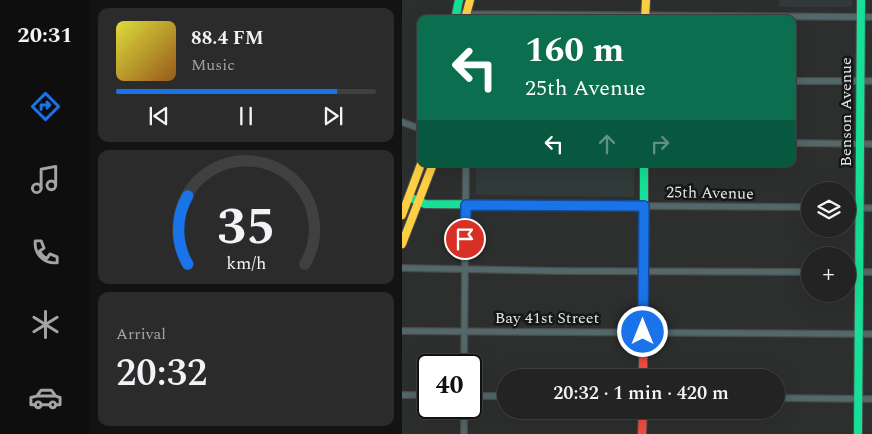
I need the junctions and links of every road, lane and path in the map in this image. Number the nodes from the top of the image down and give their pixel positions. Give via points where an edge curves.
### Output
1 (459, 0) edge
2 (470, 0) edge
3 (646, 0) edge
4 (861, 0) edge
5 (456, 15) edge
6 (467, 15) edge
7 (645, 15) edge
8 (796, 17) edge
9 (861, 17) junction
10 (872, 17) edge
11 (796, 81) edge
12 (860, 81) junction
13 (872, 81) edge
14 (402, 122) edge
15 (417, 128) edge
16 (796, 143) edge
17 (860, 143) junction
18 (872, 144) edge
19 (420, 167) edge
20 (432, 167) edge
21 (466, 167) edge
22 (644, 167) edge
23 (405, 196) edge
24 (418, 202) junction
25 (466, 205) junction
26 (644, 206) junction
27 (801, 208) edge
28 (859, 208) junction
29 (872, 208) edge
30 (402, 215) edge
31 (402, 244) edge
32 (402, 268) edge
33 (465, 269) junction
34 (644, 270) junction
35 (801, 272) edge
36 (859, 272) junction
37 (872, 272) edge
38 (402, 330) edge
39 (465, 331) junction
40 (643, 332) junction
41 (858, 334) junction
42 (872, 334) edge
43 (464, 354) edge
44 (643, 369) edge
45 (402, 395) edge
46 (417, 395) edge
47 (482, 396) edge
48 (497, 396) edge
49 (785, 398) edge
50 (858, 398) junction
51 (872, 399) edge
52 (464, 419) edge
53 (643, 419) edge
54 (464, 434) edge
55 (642, 434) edge
56 (858, 434) edge

1 - 5 street
2 - 6 street
3 - 7 street
4 - 9 street, Benson Avenue
8 - 9 street
9 - 10 street
9 - 12 street, Benson Avenue
11 - 12 street
12 - 13 street
12 - 17 street, Benson Avenue
14 - 15 street
16 - 17 street
17 - 18 street
17 - 28 street, Benson Avenue
19 - 23 street
20 - 24 street
21 - 25 street
22 - 26 street
23 - 24 street, 25th Avenue
23 - 30 street
24 - 25 street, 25th Avenue
24 - 31 street
25 - 26 street, 25th Avenue
25 - 33 street
26 - 27 street, 25th Avenue
26 - 34 street
28 - 29 street
28 - 36 street, Benson Avenue
32 - 33 street
33 - 34 street
33 - 39 street
34 - 35 street
34 - 40 street
36 - 37 street
36 - 41 street, Benson Avenue
38 - 39 street, Bay 41st Street
39 - 40 street, Bay 41st Street
39 - 43 street
40 - 41 street, Bay 41st Street
40 - 44 street
41 - 42 street, Bay 41st Street
41 - 50 street, Benson Avenue
45 - 46 street
47 - 48 street
49 - 50 street
50 - 51 street
50 - 56 street, Benson Avenue
52 - 54 street
53 - 55 street

